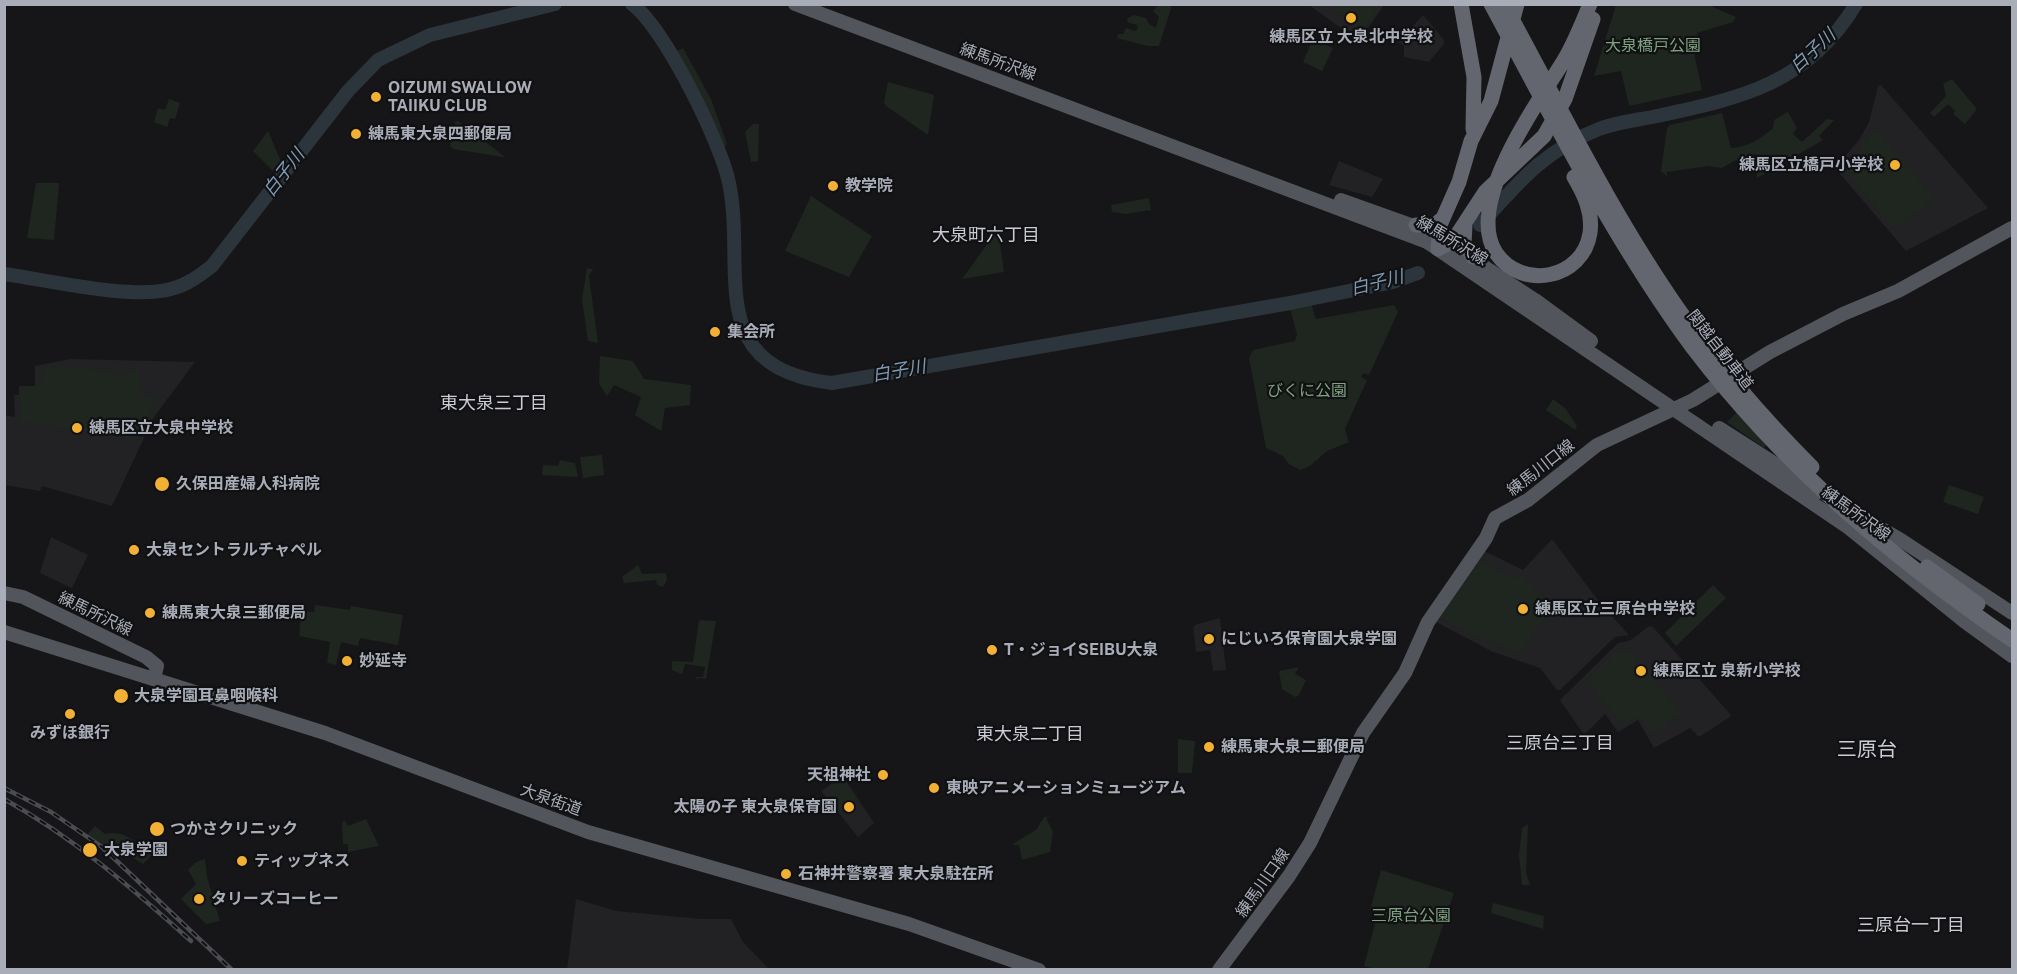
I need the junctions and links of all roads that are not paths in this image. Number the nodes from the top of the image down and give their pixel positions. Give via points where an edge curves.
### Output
1 (795, 4) edge
2 (819, 4) edge
3 (1461, 4) edge
4 (1490, 4) edge
5 (1504, 4) edge
6 (1516, 4) edge
7 (1590, 4) edge
8 (1597, 4) edge
9 (1471, 141) junction
10 (1442, 219) junction
11 (1416, 225) junction
12 (1465, 226) junction
13 (2013, 228) edge
14 (1442, 243) junction
15 (1473, 257) junction
16 (1679, 406) junction
17 (1947, 571) junction
18 (1972, 587) junction
19 (1928, 592) junction
20 (4, 593) edge
21 (1952, 610) junction
22 (2013, 613) edge
23 (2013, 627) edge
24 (4, 632) edge
25 (2013, 640) edge
26 (2013, 656) edge
27 (154, 679) junction
28 (1039, 969) edge
29 (1219, 969) edge

1 - 14 main road, 練馬所沢線 via 1411,235
2 - 11 main road, 練馬所沢線 via 1339,200
3 - 9 highway via 1474,93
4 - 7 highway via 1582,191 1589,212 1590,232 1580,256 1567,268 1544,276 1512,269 1497,254 1489,235 1489,214 1495,190 1524,125 1564,60
4 - 25 highway, 関越自動車道 via 1618,234 1669,314 1718,379 1770,439 1849,517 1912,569
5 - 23 highway, 関越自動車道 via 1627,227 1678,309 1726,372 1776,430 1856,510 1918,561
6 - 9 highway via 1493,93
8 - 12 highway via 1583,52 1555,120 1544,136 1485,192
9 - 10 highway via 1459,182
10 - 11 highway via 1435,225
10 - 14 highway
11 - 14 main road, 練馬所沢線
12 - 14 highway
12 - 15 highway via 1464,243
13 - 16 main road, 練馬川口線 via 1898,291 1770,352
14 - 15 main road, 練馬所沢線
14 - 16 main road, 練馬所沢線
15 - 16 main road, 練馬所沢線
16 - 17 main road, 練馬所沢線
16 - 19 main road, 練馬所沢線 via 1849,528
16 - 29 main road, 練馬川口線 via 1597,445 1528,500 1495,518 1486,538 1428,622 1405,673 1364,733 1290,876
17 - 18 main road, 練馬所沢線
17 - 19 main road via 1951,584 1948,589 1943,594
18 - 21 main road via 1953,590 1948,597
18 - 22 main road, 練馬所沢線
19 - 21 main road, 練馬所沢線
20 - 27 main road, 練馬所沢線 via 23,597 146,657 156,666
21 - 26 main road, 練馬所沢線
24 - 27 main road, 大泉街道
27 - 28 main road, 大泉街道 via 338,737 588,832 909,924

